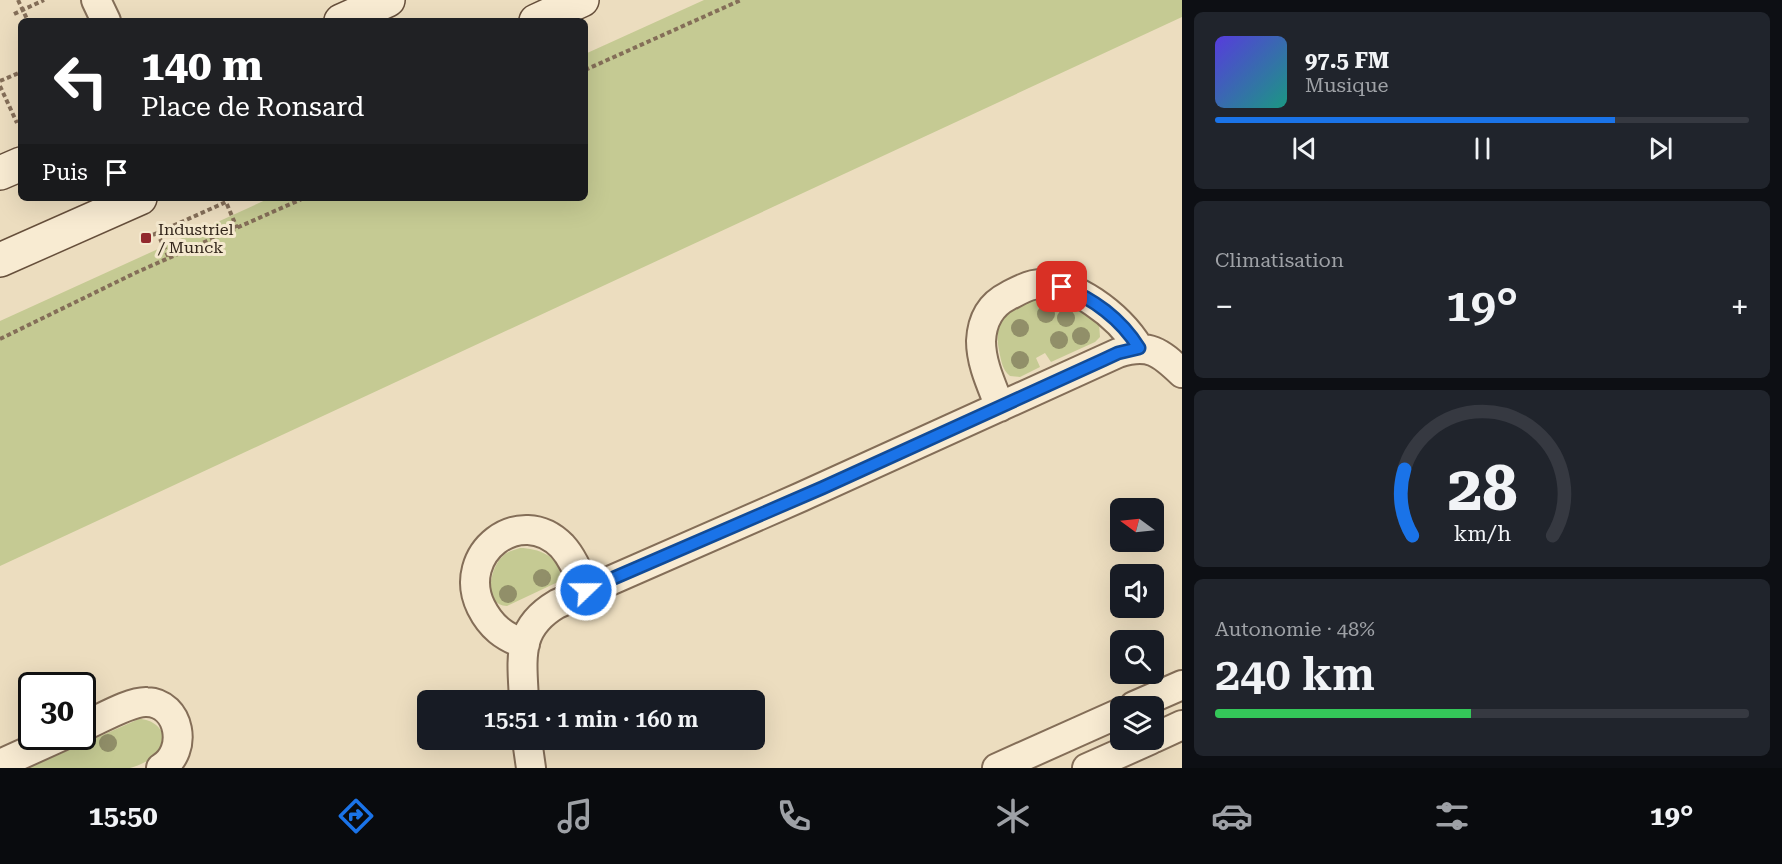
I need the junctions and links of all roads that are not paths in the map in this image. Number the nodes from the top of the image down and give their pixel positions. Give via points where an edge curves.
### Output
1 (96, 0) edge
2 (388, 0) edge
3 (582, 0) edge
4 (105, 18) edge
5 (348, 18) edge
6 (543, 18) edge
7 (18, 165) edge
8 (0, 173) edge
9 (133, 201) edge
10 (0, 260) edge
11 (1139, 348) junction
12 (1182, 373) edge
13 (1000, 407) junction
14 (586, 590) junction
15 (525, 644) junction
16 (1182, 685) edge
17 (524, 690) edge
18 (1157, 696) edge
19 (1110, 717) edge
20 (96, 721) edge
21 (1182, 725) edge
22 (1164, 733) edge
23 (31, 750) edge
24 (528, 750) edge
25 (1127, 750) edge
26 (0, 764) edge
27 (161, 768) edge
28 (531, 768) edge
29 (997, 768) edge
30 (1087, 768) edge

1 - 4 street
2 - 5 street
3 - 6 street
7 - 8 street
9 - 10 street
11 - 12 street via 1157,353
11 - 13 street via 1118,353
11 - 13 street via 1114,318 1077,292 1048,284 1023,289 994,306 983,330 985,366
13 - 14 street
14 - 15 street via 538,617
14 - 15 street via 568,554 555,540 520,531 494,541 478,563 474,581 477,599 495,629
15 - 17 street
16 - 18 street
19 - 29 street
20 - 27 street via 141,702 161,706 176,725 179,739 171,761
21 - 22 street
23 - 26 street
24 - 28 street
25 - 30 street

